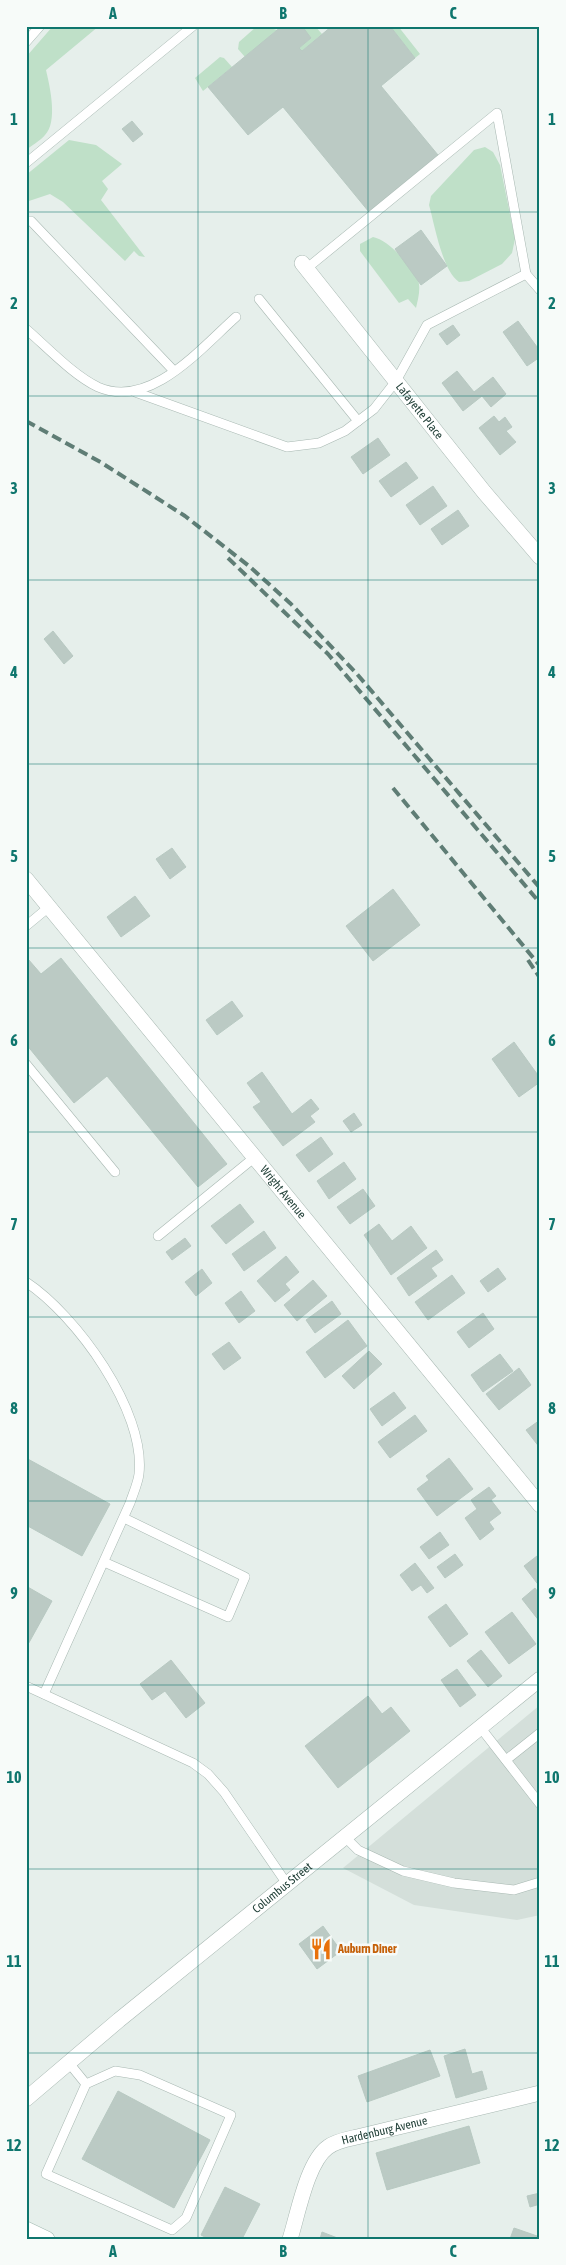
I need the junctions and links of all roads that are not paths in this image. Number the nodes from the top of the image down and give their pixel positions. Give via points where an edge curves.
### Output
1 (40, 26) edge
2 (194, 26) edge
3 (26, 42) edge
4 (26, 163) edge
5 (26, 221) edge
6 (304, 266) joint
7 (526, 274) junction
8 (540, 290) edge
9 (259, 298) dead end
10 (236, 317) dead end
11 (26, 329) edge
12 (174, 371) junction
13 (396, 381) junction
14 (135, 392) junction
15 (358, 421) junction
16 (540, 557) edge
17 (26, 879) edge
18 (49, 907) junction
19 (26, 926) edge
20 (26, 1064) edge
21 (255, 1157) junction
22 (115, 1172) dead end
23 (158, 1236) dead end
24 (26, 1282) edge
25 (540, 1505) edge
26 (124, 1518) junction
27 (104, 1562) junction
28 (540, 1679) edge
29 (26, 1686) edge
30 (44, 1694) junction
31 (480, 1727) junction
32 (540, 1733) edge
33 (506, 1760) junction
34 (536, 1791) edge
35 (540, 1804) edge
36 (345, 1837) junction
37 (540, 1882) edge
38 (287, 1884) junction
39 (69, 2063) junction
40 (86, 2084) junction
41 (540, 2093) edge
42 (26, 2098) edge
43 (26, 2229) edge
44 (170, 2234) edge
45 (47, 2239) edge
46 (290, 2239) edge

1 - 3 lane
2 - 4 lane
5 - 12 lane via 31,221
6 - 7 lane via 497,113
6 - 13 street, Lafayette Place
7 - 8 lane
7 - 13 lane via 427,325
9 - 15 lane
10 - 12 lane
11 - 14 lane via 96,386 110,391
12 - 14 lane
13 - 15 lane via 374,409
13 - 16 street, Lafayette Place
14 - 15 lane via 287,447 319,443
17 - 18 street, Wright Avenue
18 - 19 lane
18 - 21 street, Wright Avenue
20 - 22 lane
21 - 23 lane
21 - 25 street, Wright Avenue
24 - 26 lane via 56,1306 79,1333 108,1372 131,1418 139,1474
26 - 27 lane
26 - 27 lane via 245,1577 228,1618
27 - 30 lane
28 - 31 street, Columbus Street
29 - 30 lane
30 - 38 lane via 193,1763 208,1774
31 - 33 lane
31 - 36 street, Columbus Street
32 - 33 lane
33 - 34 lane
34 - 35 lane
36 - 37 lane via 358,1850 403,1871 454,1883 514,1890
36 - 38 street, Columbus Street
38 - 39 street, Columbus Street
39 - 40 lane
39 - 42 street, Columbus Street
40 - 44 lane via 46,2174
40 - 44 lane via 115,2071 140,2075 231,2115 186,2218
41 - 46 street, Hardenburg Avenue via 335,2143 327,2148 311,2170
43 - 45 street

